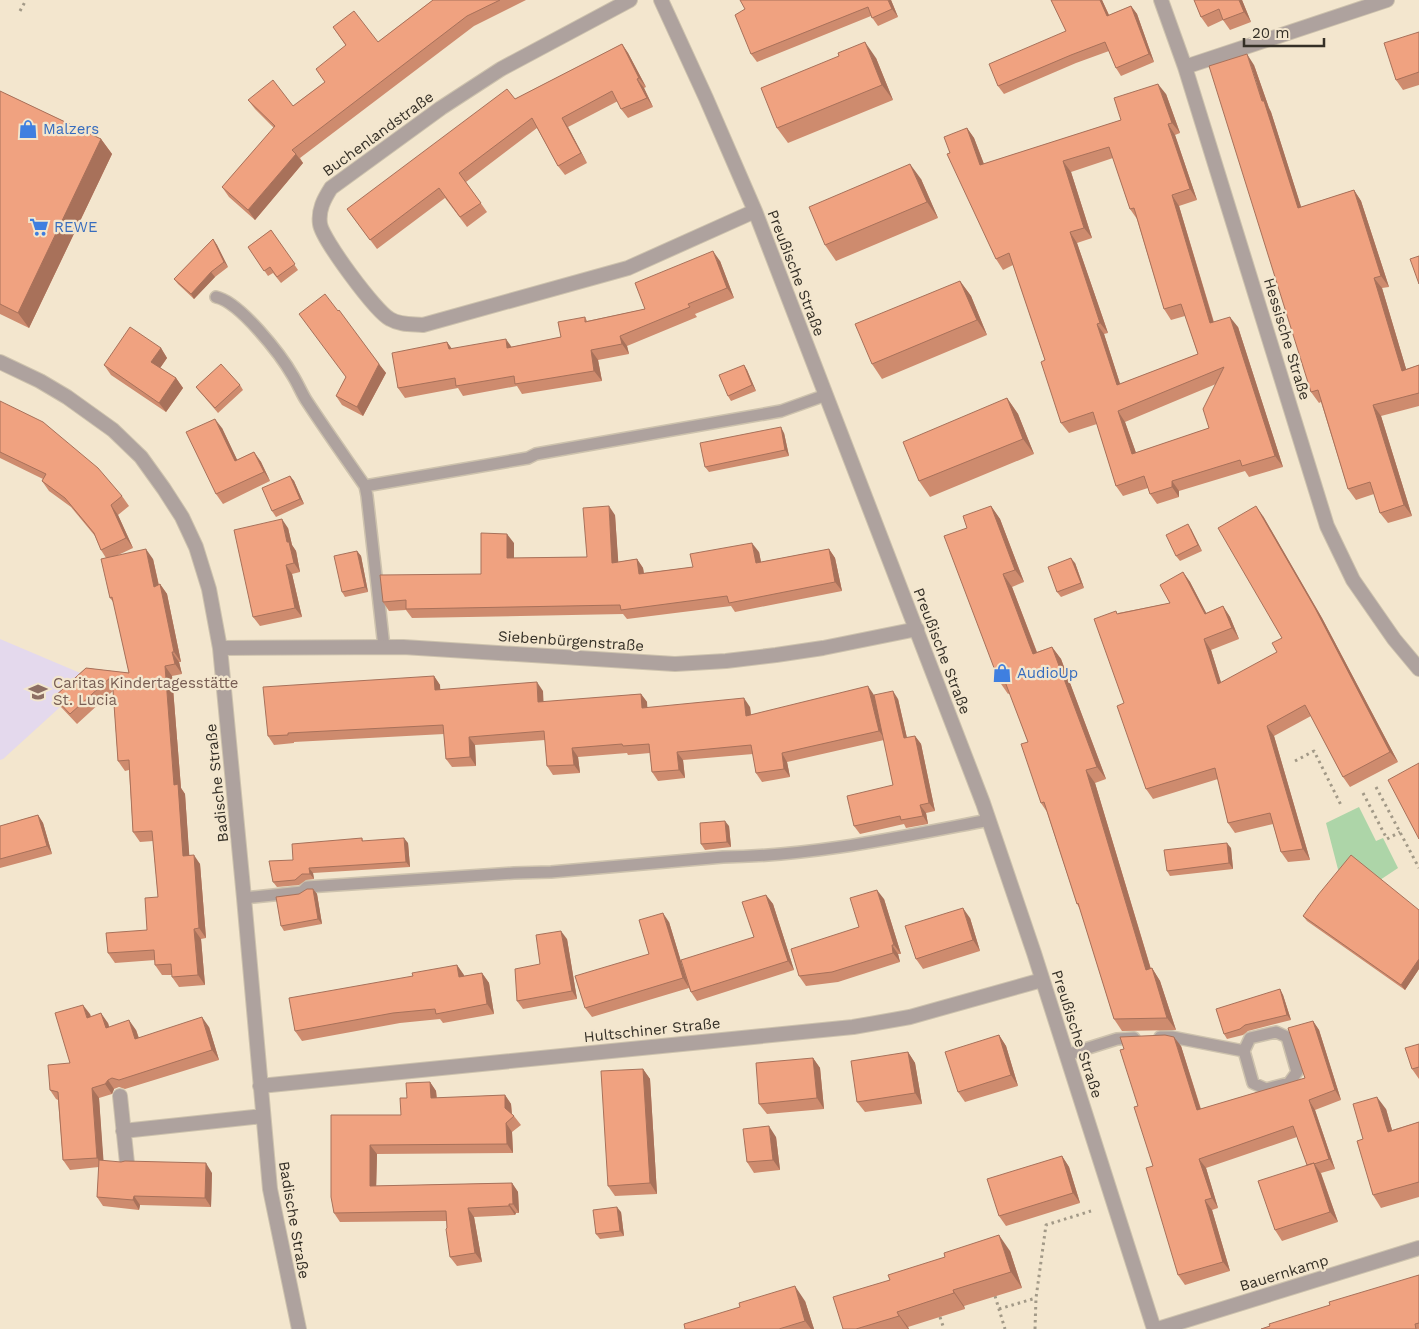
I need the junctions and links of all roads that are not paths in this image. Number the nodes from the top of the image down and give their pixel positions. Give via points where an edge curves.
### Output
1 (630, 0) edge
2 (661, 0) edge
3 (1161, 0) edge
4 (1387, 0) edge
5 (1185, 67) junction
6 (755, 211) junction
7 (216, 297) dead end
8 (0, 362) edge
9 (826, 395) junction
10 (365, 486) junction
11 (917, 629) junction
12 (384, 647) junction
13 (220, 648) junction
14 (1419, 669) edge
15 (989, 820) junction
16 (244, 898) junction
17 (1042, 980) junction
18 (1244, 1051) junction
19 (1066, 1055) junction
20 (260, 1086) junction
21 (120, 1096) dead end
22 (263, 1116) junction
23 (124, 1132) junction
24 (127, 1163) edge
25 (1419, 1248) edge
26 (299, 1329) edge
27 (1154, 1329) edge
28 (1158, 1329) edge

1 - 6 street, Buchenlandstraße via 501,69 330,188 321,206 320,225 330,246 377,309 390,319 424,325 628,268
2 - 6 street, Preußische Straße
3 - 5 street, Hessische Straße
4 - 5 street
5 - 14 street, Hessische Straße via 1327,526 1353,580
6 - 9 street, Preußische Straße
7 - 10 lane via 245,316 277,352
8 - 13 street, Badische Straße via 78,403 142,457 182,517 196,547 209,589
9 - 10 lane via 781,412
9 - 11 street, Preußische Straße
10 - 12 lane
11 - 12 street, Siebenbürgenstraße via 786,654 675,664
11 - 15 street, Preußische Straße
12 - 13 street, Siebenbürgenstraße
13 - 16 street, Badische Straße
15 - 16 lane via 814,852 307,887 302,892
15 - 17 street, Preußische Straße
16 - 20 street, Badische Straße
17 - 19 street, Preußische Straße
17 - 20 street, Hultschiner Straße via 910,1017 853,1027
18 - 18 lane via 1253,1083 1266,1089 1289,1083 1297,1072 1287,1037 1276,1032 1250,1038
18 - 19 lane via 1172,1037 1117,1039
19 - 27 street, Preußische Straße
20 - 22 street, Badische Straße
21 - 23 street
22 - 23 street
22 - 26 street, Badische Straße via 270,1189
23 - 24 street
25 - 28 street, Bauernkamp

